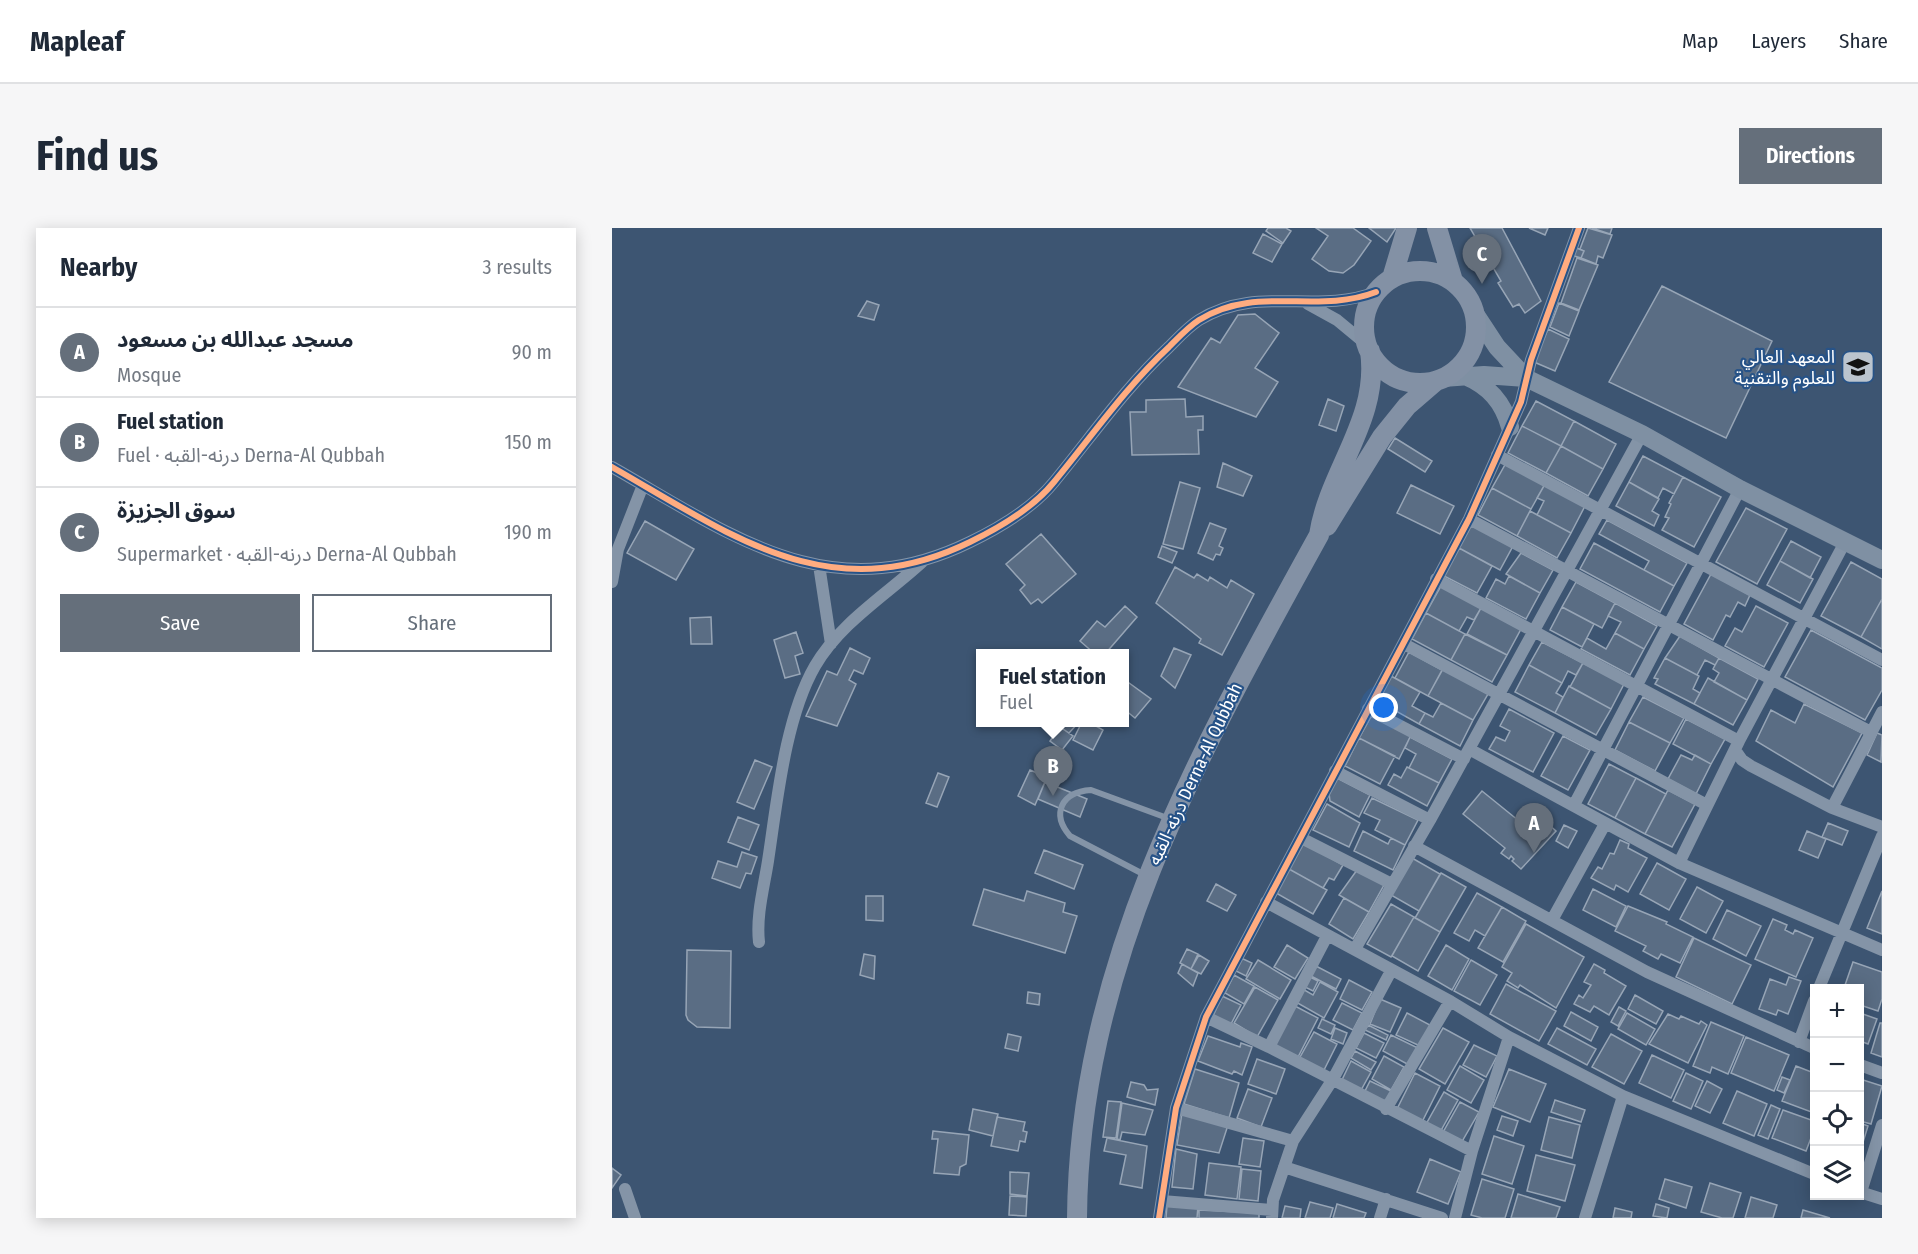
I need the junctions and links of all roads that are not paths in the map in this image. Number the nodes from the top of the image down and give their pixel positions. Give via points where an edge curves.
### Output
1 (1407, 228) edge
2 (1437, 228) edge
3 (1579, 228) edge
4 (1392, 278) junction
5 (1453, 281) junction
6 (1376, 292) junction
7 (1304, 302) junction
8 (1474, 312) junction
9 (1368, 348) junction
10 (1464, 376) junction
11 (1526, 378) junction
12 (1440, 379) junction
13 (1510, 427) junction
14 (1642, 434) junction
15 (1497, 455) junction
16 (612, 467) edge
17 (643, 485) junction
18 (1740, 489) junction
19 (1600, 510) junction
20 (1469, 519) junction
21 (1319, 535) junction
22 (1845, 542) junction
23 (923, 561) junction
24 (1882, 561) edge
25 (1702, 563) junction
26 (819, 565) junction
27 (1566, 571) junction
28 (1436, 579) junction
29 (612, 582) edge
30 (1805, 619) junction
31 (1668, 626) junction
32 (1534, 631) junction
33 (831, 644) junction
34 (1404, 644) junction
35 (1882, 660) edge
36 (1771, 681) junction
37 (1636, 687) junction
38 (1499, 695) junction
39 (1368, 709) junction
40 (1882, 712) edge
41 (1870, 732) junction
42 (1737, 746) junction
43 (1603, 750) junction
44 (1467, 754) junction
45 (1335, 771) junction
46 (1574, 805) junction
47 (1707, 805) junction
48 (1832, 808) junction
49 (1171, 819) junction
50 (1430, 820) junction
51 (1605, 825) junction
52 (1882, 827) edge
53 (1882, 836) edge
54 (1301, 838) junction
55 (1414, 846) junction
56 (1679, 863) junction
57 (1147, 876) junction
58 (1392, 884) junction
59 (1266, 902) junction
60 (1552, 920) junction
61 (1840, 934) junction
62 (1327, 936) junction
63 (759, 942) dead end
64 (1355, 950) junction
65 (1882, 950) edge
66 (1391, 971) junction
67 (1821, 984) edge
68 (1450, 1001) junction
69 (1810, 1014) edge
70 (1206, 1017) junction
71 (1509, 1037) junction
72 (1799, 1042) junction
73 (1810, 1046) edge
74 (1269, 1047) junction
75 (1864, 1066) edge
76 (1882, 1073) edge
77 (1334, 1079) junction
78 (1623, 1096) junction
79 (1176, 1108) junction
80 (1386, 1109) junction
81 (1882, 1125) edge
82 (1293, 1142) junction
83 (1472, 1151) junction
84 (1284, 1167) junction
85 (1810, 1172) edge
86 (1864, 1180) edge
87 (625, 1189) dead end
88 (1864, 1193) edge
89 (1386, 1199) junction
90 (1882, 1199) edge
91 (1162, 1201) junction
92 (1272, 1214) edge
93 (635, 1218) edge
94 (1077, 1218) edge
95 (1160, 1218) edge
96 (1380, 1218) edge
97 (1442, 1218) edge
98 (1455, 1218) edge
99 (1585, 1218) edge

1 - 4 main road
2 - 5 main road
3 - 11 street
4 - 5 main road via 1420,270
4 - 6 main road
5 - 8 main road via 1469,298
6 - 7 street via 1341,302
6 - 9 main road via 1365,317
7 - 9 street via 1337,320
7 - 23 street via 1255,301 1199,320 1142,372 1052,484 1024,509 990,532
8 - 11 main road via 1497,347
8 - 12 main road via 1476,325 1471,350 1455,371
9 - 12 main road via 1386,371 1398,378 1410,382
9 - 21 main road, درنه-القبه Derna-Al Qubbah via 1372,377 1365,414 1330,495
10 - 11 main road
10 - 12 main road
10 - 13 main road via 1496,397
11 - 13 street
11 - 14 main road
12 - 21 main road via 1407,406 1382,437
13 - 15 street
14 - 18 main road
14 - 19 street
15 - 19 street
15 - 20 street
16 - 17 street
17 - 26 street via 750,545
17 - 29 street via 618,549
18 - 22 main road
18 - 25 street
19 - 25 street
19 - 27 street
20 - 27 street
20 - 28 street
21 - 49 main road, درنه-القبه Derna-Al Qubbah via 1221,712
22 - 24 main road
22 - 30 street
23 - 26 street via 876,568
23 - 33 street
25 - 30 street
25 - 31 street
26 - 33 street
27 - 31 street
27 - 32 street
28 - 32 street
28 - 34 street
30 - 35 street
30 - 36 street
31 - 36 street
31 - 37 street
32 - 37 street
32 - 38 street
33 - 63 street via 800,698 774,820 757,929
34 - 38 street
34 - 39 street
36 - 41 street
36 - 42 street
37 - 42 street
37 - 43 street
38 - 43 street
38 - 44 street
39 - 44 street
39 - 45 street
40 - 41 street
41 - 48 street
42 - 47 street
42 - 48 street via 1751,766
43 - 46 street
43 - 47 street
44 - 46 street
44 - 50 street
45 - 50 street
45 - 54 street
46 - 51 street
47 - 56 street
48 - 52 street
49 - 57 main road, درنه-القبه Derna-Al Qubbah
49 - 57 lane via 1090,790 1078,790 1064,800 1059,814 1062,827 1070,836
50 - 55 street
51 - 56 street
51 - 60 street
53 - 61 street
54 - 58 street
54 - 59 street
55 - 58 street
55 - 60 street
56 - 61 street
57 - 94 main road, درنه-القبه Derna-Al Qubbah via 1117,966 1100,1034 1081,1145
58 - 64 street
59 - 62 street
59 - 70 street
60 - 72 street via 1647,972
61 - 65 street
61 - 67 street
62 - 64 street
62 - 74 street
64 - 66 street
66 - 68 street
66 - 77 street
68 - 71 street
68 - 80 street
69 - 72 street
70 - 74 street
70 - 79 street
71 - 78 street
71 - 83 street
72 - 73 street
74 - 77 street
75 - 76 street
77 - 80 street
77 - 82 street
78 - 85 street
78 - 99 street
79 - 82 street
79 - 91 street
80 - 83 street
81 - 86 street
82 - 84 street
83 - 98 street
84 - 89 street
84 - 92 street
87 - 93 street
88 - 90 street
89 - 96 street
89 - 97 street
91 - 92 street
91 - 95 street

